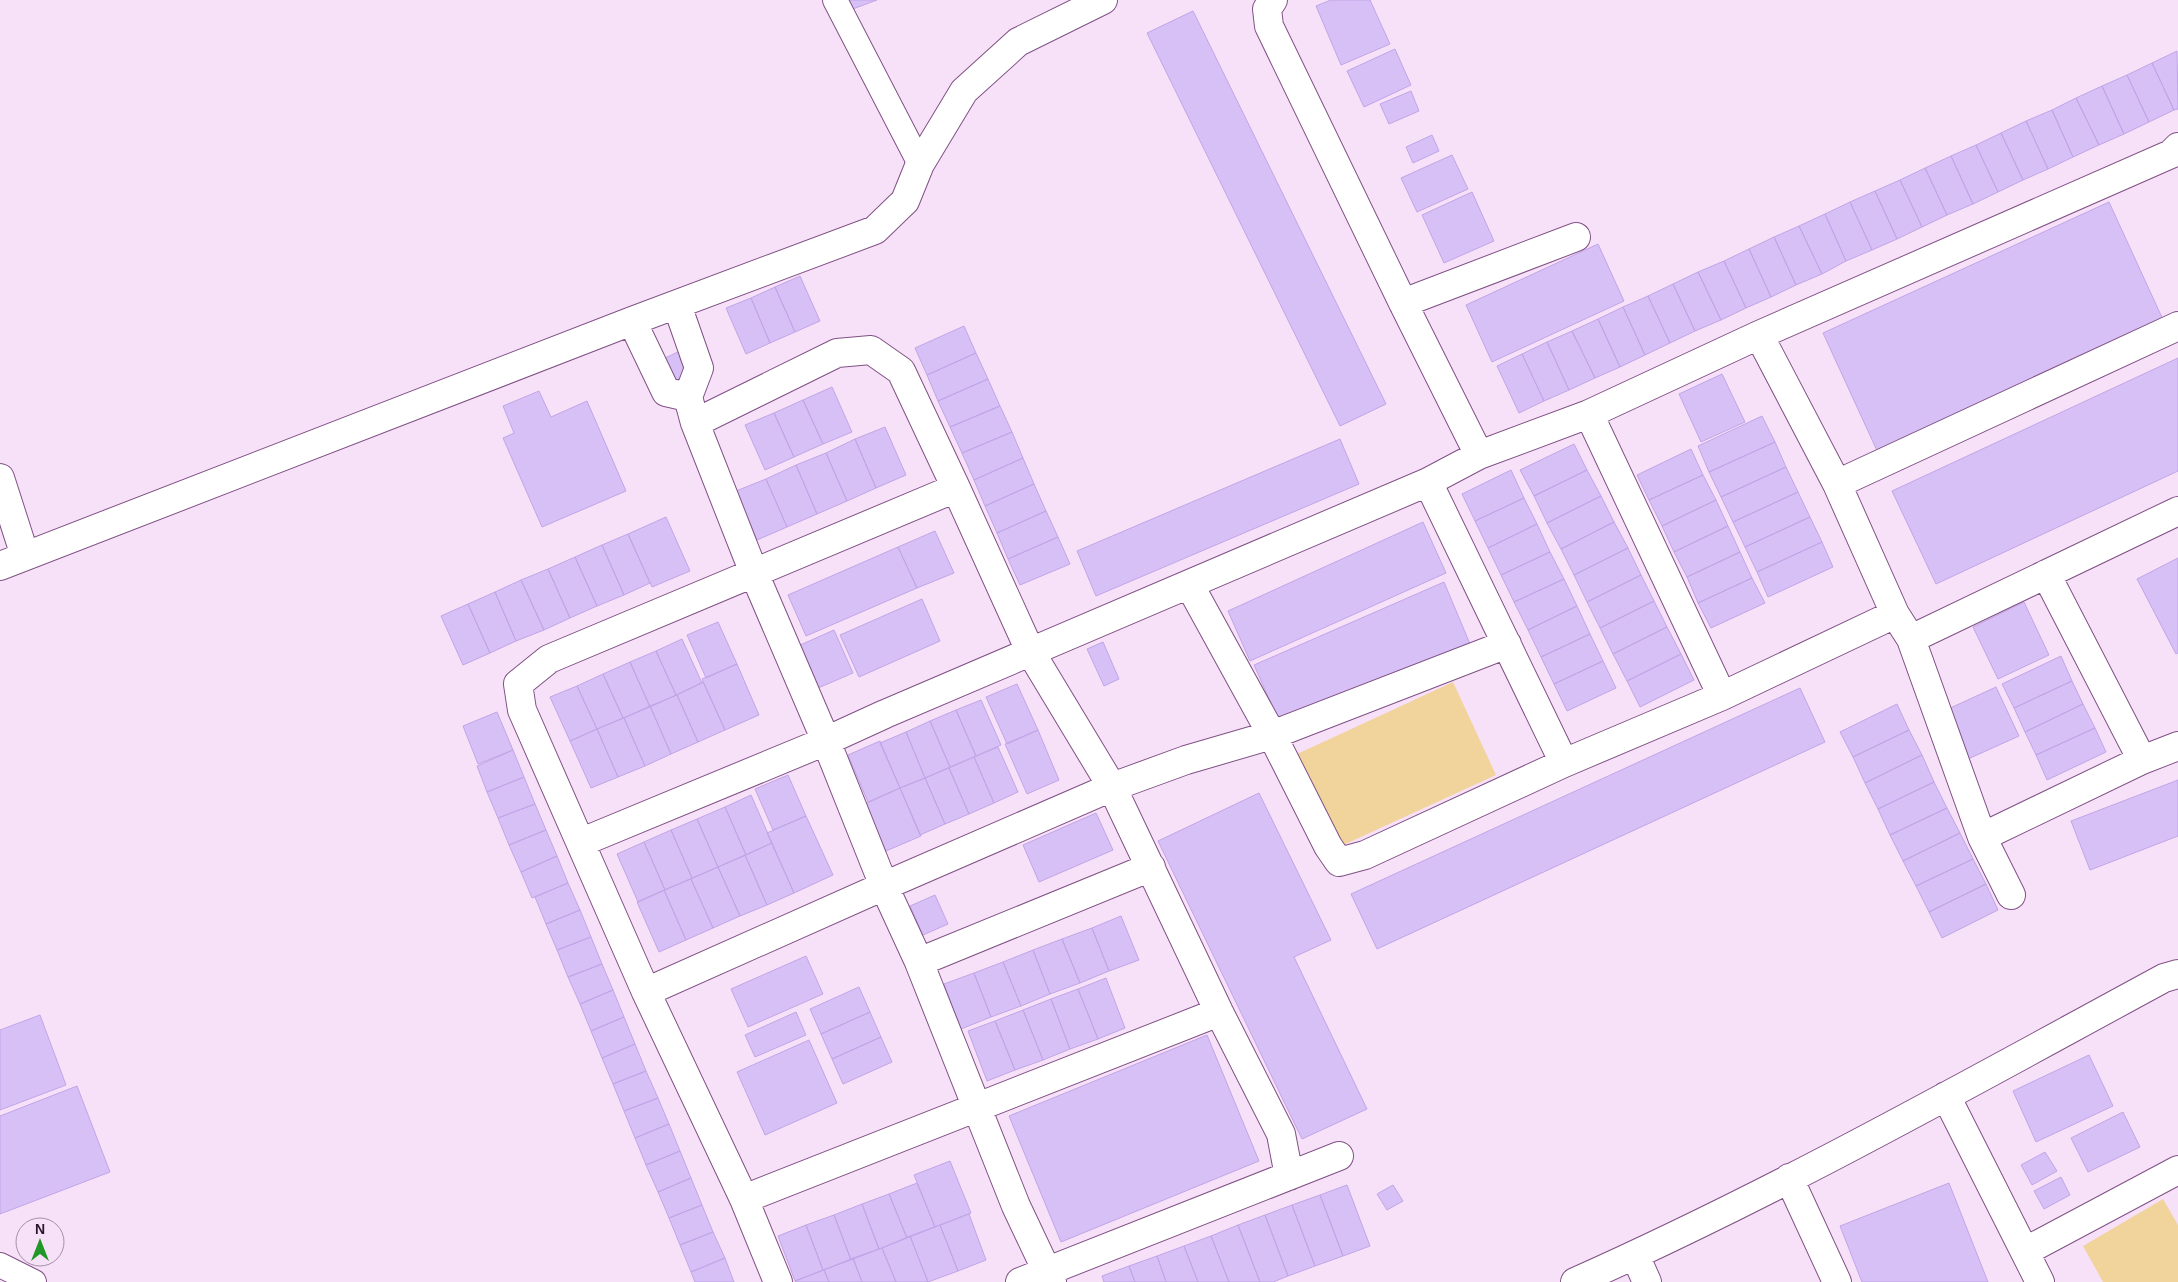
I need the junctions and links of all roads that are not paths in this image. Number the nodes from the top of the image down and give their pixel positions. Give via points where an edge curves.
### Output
1 (836, 0) edge
2 (1103, 0) edge
3 (1273, 0) edge
4 (2176, 157) edge
5 (920, 164) junction
6 (1576, 237) dead end
7 (1403, 303) junction
8 (677, 305) junction
9 (632, 321) junction
10 (2178, 326) edge
11 (1759, 334) junction
12 (692, 410) junction
13 (1589, 414) junction
14 (1480, 455) junction
15 (0, 478) edge
16 (1428, 482) junction
17 (1836, 484) junction
18 (956, 488) junction
19 (2178, 511) edge
20 (25, 556) junction
21 (0, 566) edge
22 (754, 573) junction
23 (2046, 574) junction
24 (1189, 584) junction
25 (1895, 614) junction
26 (1911, 639) junction
27 (1507, 644) junction
28 (1030, 651) junction
29 (1722, 696) junction
30 (1272, 734) junction
31 (826, 741) junction
32 (2178, 746) edge
33 (2142, 760) junction
34 (1564, 763) junction
35 (1112, 787) junction
36 (1982, 837) junction
37 (582, 842) junction
38 (1151, 867) junction
39 (884, 886) junction
40 (2011, 895) dead end
41 (919, 962) junction
42 (2178, 974) edge
43 (646, 992) junction
44 (1218, 1012) junction
45 (1946, 1096) junction
46 (977, 1107) junction
47 (1339, 1156) dead end
48 (2178, 1170) edge
49 (1289, 1176) junction
50 (1789, 1178) junction
51 (744, 1199) junction
52 (2026, 1251) junction
53 (1635, 1255) junction
54 (0, 1265) edge
55 (1050, 1277) edge
56 (34, 1282) edge
57 (778, 1282) edge
58 (1020, 1282) edge
59 (1575, 1282) edge
60 (1647, 1282) edge
61 (1837, 1282) edge
62 (2040, 1282) edge

1 - 5 lane
2 - 5 street via 1018,42 964,91
3 - 7 street via 1267,9 1269,26
4 - 11 street
5 - 8 street via 905,200 875,230
6 - 7 street
7 - 14 street
8 - 9 street
8 - 12 street via 698,368
9 - 12 street via 666,392
9 - 20 street
10 - 17 street
11 - 13 street
11 - 17 street
12 - 18 street via 837,353 871,350 901,371
12 - 22 street
13 - 14 street
13 - 29 street
14 - 16 street
15 - 20 street
16 - 24 street
16 - 27 street
17 - 25 street
18 - 22 street
18 - 28 street
19 - 23 street
20 - 21 street
22 - 31 street
22 - 37 street via 548,659 518,684 522,710
23 - 26 street
23 - 33 street
24 - 28 street
24 - 30 street
25 - 26 street
25 - 29 street
26 - 36 street
27 - 30 street
27 - 34 street
28 - 31 street
28 - 35 street
29 - 34 street
30 - 34 street via 1339,862 1365,854
30 - 35 street
31 - 37 street
31 - 39 street
32 - 33 street
33 - 36 street
35 - 38 street
35 - 39 street
36 - 40 street
37 - 43 street
38 - 41 street
38 - 44 street
39 - 41 street
39 - 43 street
41 - 46 street
42 - 45 street via 2164,978
43 - 51 street
44 - 46 street
44 - 49 street via 1280,1134
45 - 50 street
45 - 52 street
46 - 51 street
46 - 55 street via 1016,1206
47 - 49 street
48 - 52 street
49 - 55 street
50 - 53 street
50 - 61 street
51 - 57 street
52 - 62 street
53 - 59 street
53 - 60 street
54 - 56 lane
55 - 58 street

